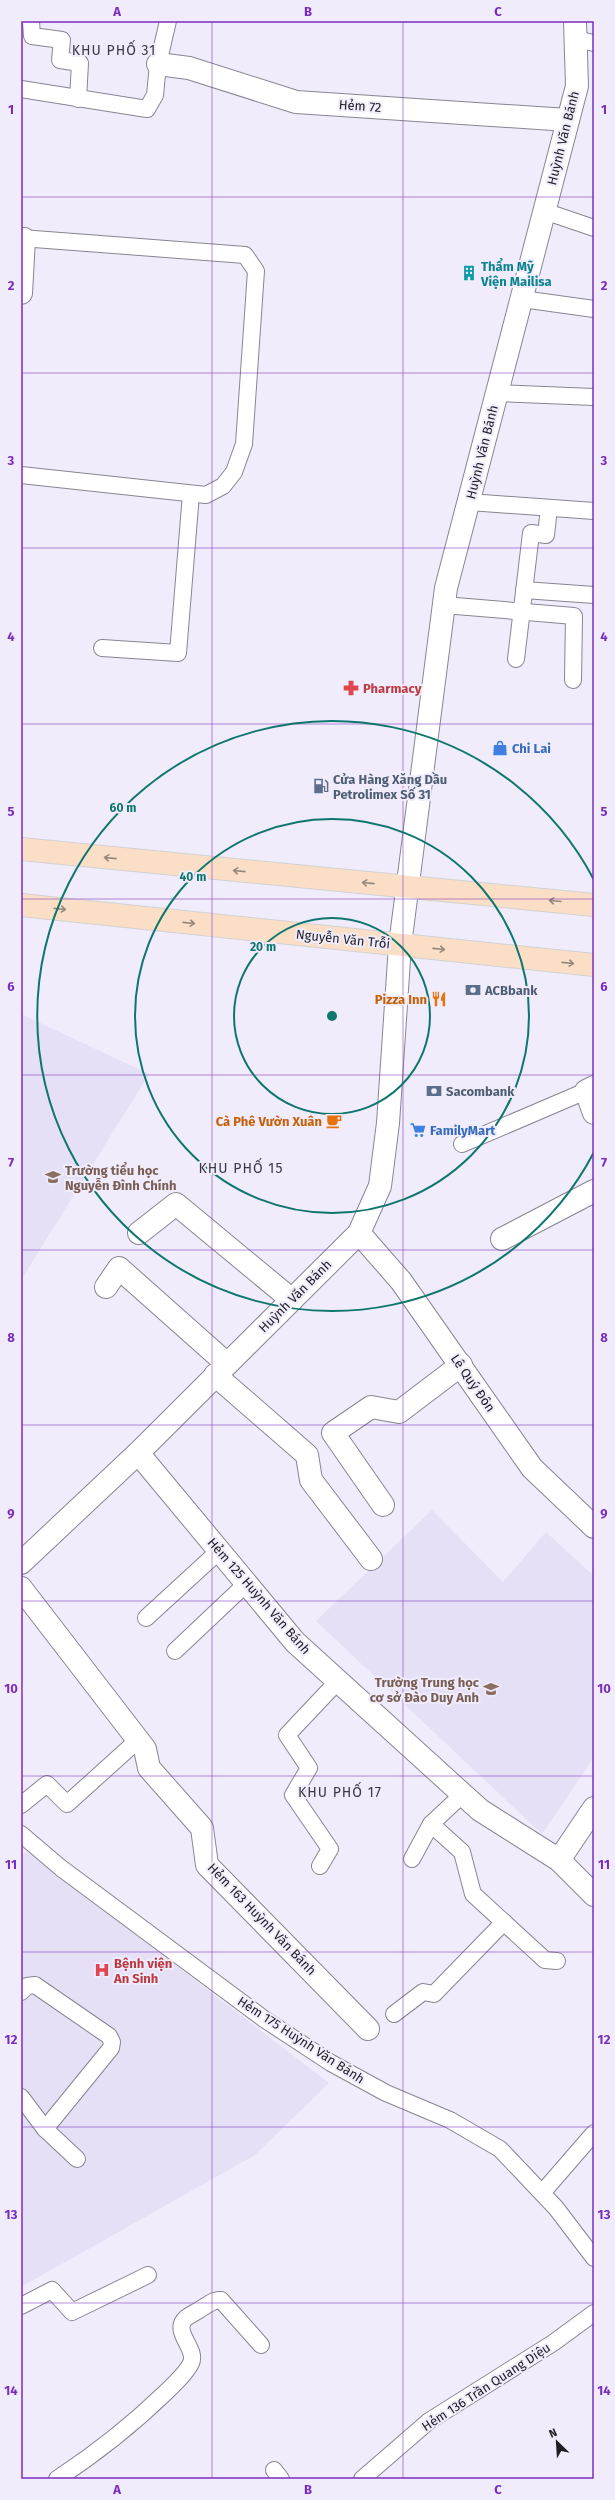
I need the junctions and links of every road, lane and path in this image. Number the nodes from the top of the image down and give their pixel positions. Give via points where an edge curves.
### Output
1 (31, 21) edge
2 (168, 21) edge
3 (581, 34) edge
4 (158, 64) junction
5 (21, 89) edge
6 (78, 99) junction
7 (568, 120) junction
8 (544, 211) junction
9 (594, 228) edge
10 (23, 239) edge
11 (21, 293) edge
12 (522, 299) junction
13 (594, 309) edge
14 (497, 393) junction
15 (594, 397) edge
16 (21, 476) edge
17 (191, 494) junction
18 (469, 502) junction
19 (549, 508) junction
20 (594, 511) edge
21 (524, 590) junction
22 (594, 595) edge
23 (444, 605) junction
24 (522, 612) junction
25 (102, 648) dead end
26 (516, 659) dead end
27 (573, 680) dead end
28 (21, 849) edge
29 (407, 887) junction
30 (21, 905) edge
31 (594, 905) edge
32 (400, 945) junction
33 (594, 965) edge
34 (590, 1089) edge
35 (594, 1113) edge
36 (462, 1144) dead end
37 (594, 1191) edge
38 (139, 1233) dead end
39 (359, 1233) junction
40 (502, 1239) dead end
41 (106, 1287) dead end
42 (292, 1300) junction
43 (461, 1365) junction
44 (221, 1370) junction
45 (138, 1453) junction
46 (383, 1505) dead end
47 (594, 1527) edge
48 (220, 1551) junction
49 (371, 1559) dead end
50 (21, 1563) edge
51 (247, 1583) junction
52 (21, 1588) edge
53 (146, 1618) dead end
54 (175, 1651) dead end
55 (338, 1681) junction
56 (138, 1740) junction
57 (463, 1794) junction
58 (21, 1805) edge
59 (594, 1808) edge
60 (430, 1824) junction
61 (21, 1834) edge
62 (412, 1859) dead end
63 (559, 1860) junction
64 (320, 1866) dead end
65 (594, 1895) edge
66 (504, 1922) junction
67 (557, 1961) dead end
68 (21, 1992) edge
69 (394, 2014) dead end
70 (368, 2029) dead end
71 (21, 2097) edge
72 (45, 2129) junction
73 (594, 2134) edge
74 (77, 2159) dead end
75 (542, 2193) junction
76 (594, 2258) edge
77 (148, 2275) dead end
78 (21, 2306) edge
79 (594, 2313) edge
80 (261, 2345) dead end
81 (57, 2479) edge
82 (362, 2479) edge

1 - 6 lane via 32,36 62,40 60,60 80,63
2 - 4 lane
3 - 7 street, Huỳnh Văn Bánh via 577,86
4 - 6 lane via 155,95 147,110
4 - 7 street, Hẻm 72 via 189,68 296,102
5 - 6 lane
7 - 8 street, Huỳnh Văn Bánh
8 - 9 lane
8 - 12 street, Huỳnh Văn Bánh
10 - 11 street
10 - 17 lane via 245,255 256,271 244,444 234,472 223,486 206,495
12 - 13 lane
12 - 14 street, Huỳnh Văn Bánh
14 - 15 lane
14 - 18 street, Huỳnh Văn Bánh
16 - 17 lane
17 - 25 lane via 178,653
18 - 19 lane
18 - 23 street, Huỳnh Văn Bánh via 446,588
19 - 20 lane
19 - 21 lane via 546,535 531,533
21 - 22 lane
21 - 24 lane
23 - 24 lane
23 - 29 street, Huỳnh Văn Bánh
24 - 26 lane
24 - 27 lane via 574,616
29 -> 28 main road
31 -> 29 main road
29 - 32 street, Huỳnh Văn Bánh
30 -> 32 main road, Nguyễn Văn Trỗi
32 -> 33 main road, Nguyễn Văn Trỗi
32 - 39 street, Huỳnh Văn Bánh via 388,1123 380,1186
34 - 35 street
34 - 36 lane
37 - 40 street
38 - 42 street via 176,1204
39 - 42 street, Huỳnh Văn Bánh
39 - 43 street, Lê Quý Ðôn via 401,1281
41 - 44 street via 119,1268
42 - 44 street, Huỳnh Văn Bánh
43 - 46 street via 399,1412 371,1407 333,1433
43 - 47 street, Lê Quý Ðôn via 532,1468
44 - 45 street, Huỳnh Văn Bánh
44 - 49 street via 307,1455 310,1480
45 - 48 street, Hẻm 125 Huỳnh Văn Bánh
45 - 50 street, Huỳnh Văn Bánh
48 - 51 street, Hẻm 125 Huỳnh Văn Bánh
48 - 53 lane
51 - 54 lane
51 - 55 street, Hẻm 125 Huỳnh Văn Bánh via 295,1642
52 - 56 street, Hẻm 163 Huỳnh Văn Bánh
55 - 57 street, Hẻm 125 Huỳnh Văn Bánh
55 - 64 lane via 287,1735 309,1768 293,1795 330,1849
56 - 58 lane via 67,1804 46,1784
56 - 70 street, Hẻm 163 Huỳnh Văn Bánh via 145,1749 149,1768 202,1828 208,1865
57 - 60 lane
57 - 63 street, Hẻm 125 Huỳnh Văn Bánh via 480,1810
59 - 63 street
60 - 62 lane
60 - 66 lane via 462,1852 473,1894
61 - 75 lane, Hẻm 175 Huỳnh Văn Bánh via 61,1868 264,2019 331,2063 386,2093 450,2120 500,2149
63 - 65 street, Hẻm 125 Huỳnh Văn Bánh
66 - 67 lane via 545,1960
66 - 69 lane via 434,1994 423,1992
68 - 72 lane via 27,1986 35,1985 109,2036 112,2042 111,2048
71 - 72 lane
72 - 74 lane
73 - 75 lane
75 - 76 lane, Hẻm 175 Huỳnh Văn Bánh
77 - 78 lane via 72,2312 52,2290
79 - 82 lane, Hẻm 136 Trần Quang Diệu via 553,2343 429,2421
80 - 81 lane via 221,2300 213,2301 186,2318 182,2328 193,2353 192,2363 176,2383 97,2451

